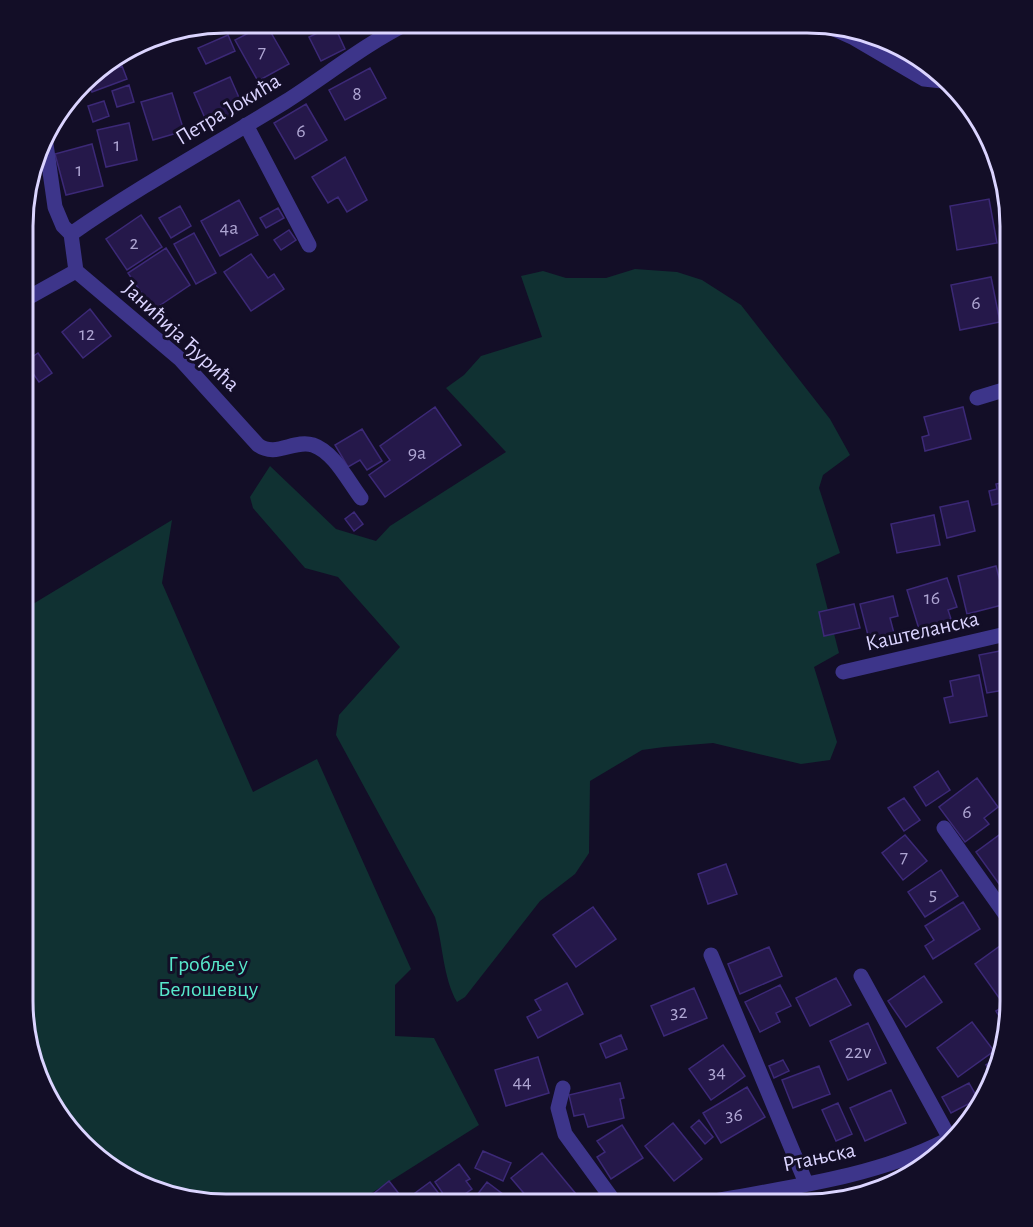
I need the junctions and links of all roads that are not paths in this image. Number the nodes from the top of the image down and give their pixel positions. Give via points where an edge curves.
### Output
1 (388, 33) edge
2 (858, 40) edge
3 (933, 80) edge
4 (246, 125) junction
5 (47, 154) edge
6 (70, 234) junction
7 (309, 245) dead end
8 (76, 271) junction
9 (33, 295) edge
10 (1000, 391) edge
11 (977, 398) dead end
12 (361, 498) dead end
13 (1000, 635) edge
14 (843, 672) dead end
15 (944, 828) dead end
16 (1000, 907) edge
17 (711, 955) dead end
18 (861, 976) dead end
19 (563, 1088) dead end
20 (947, 1133) edge
21 (931, 1148) edge
22 (806, 1183) junction
23 (609, 1194) edge
24 (749, 1194) edge

1 - 4 street, Петра Јокића
2 - 3 street via 924,79
4 - 6 street, Петра Јокића via 152,179
4 - 7 street
5 - 6 street via 55,207
6 - 8 street
8 - 9 street
8 - 12 street, Јанићија Ђурића via 180,359 258,445 272,451 306,444 315,446 327,454
10 - 11 street
13 - 14 street, Каштеланска
15 - 16 street
17 - 22 street
18 - 20 street
19 - 23 street via 558,1108 565,1134
21 - 22 street, Ртањска via 884,1166
22 - 24 street, Ртањска

